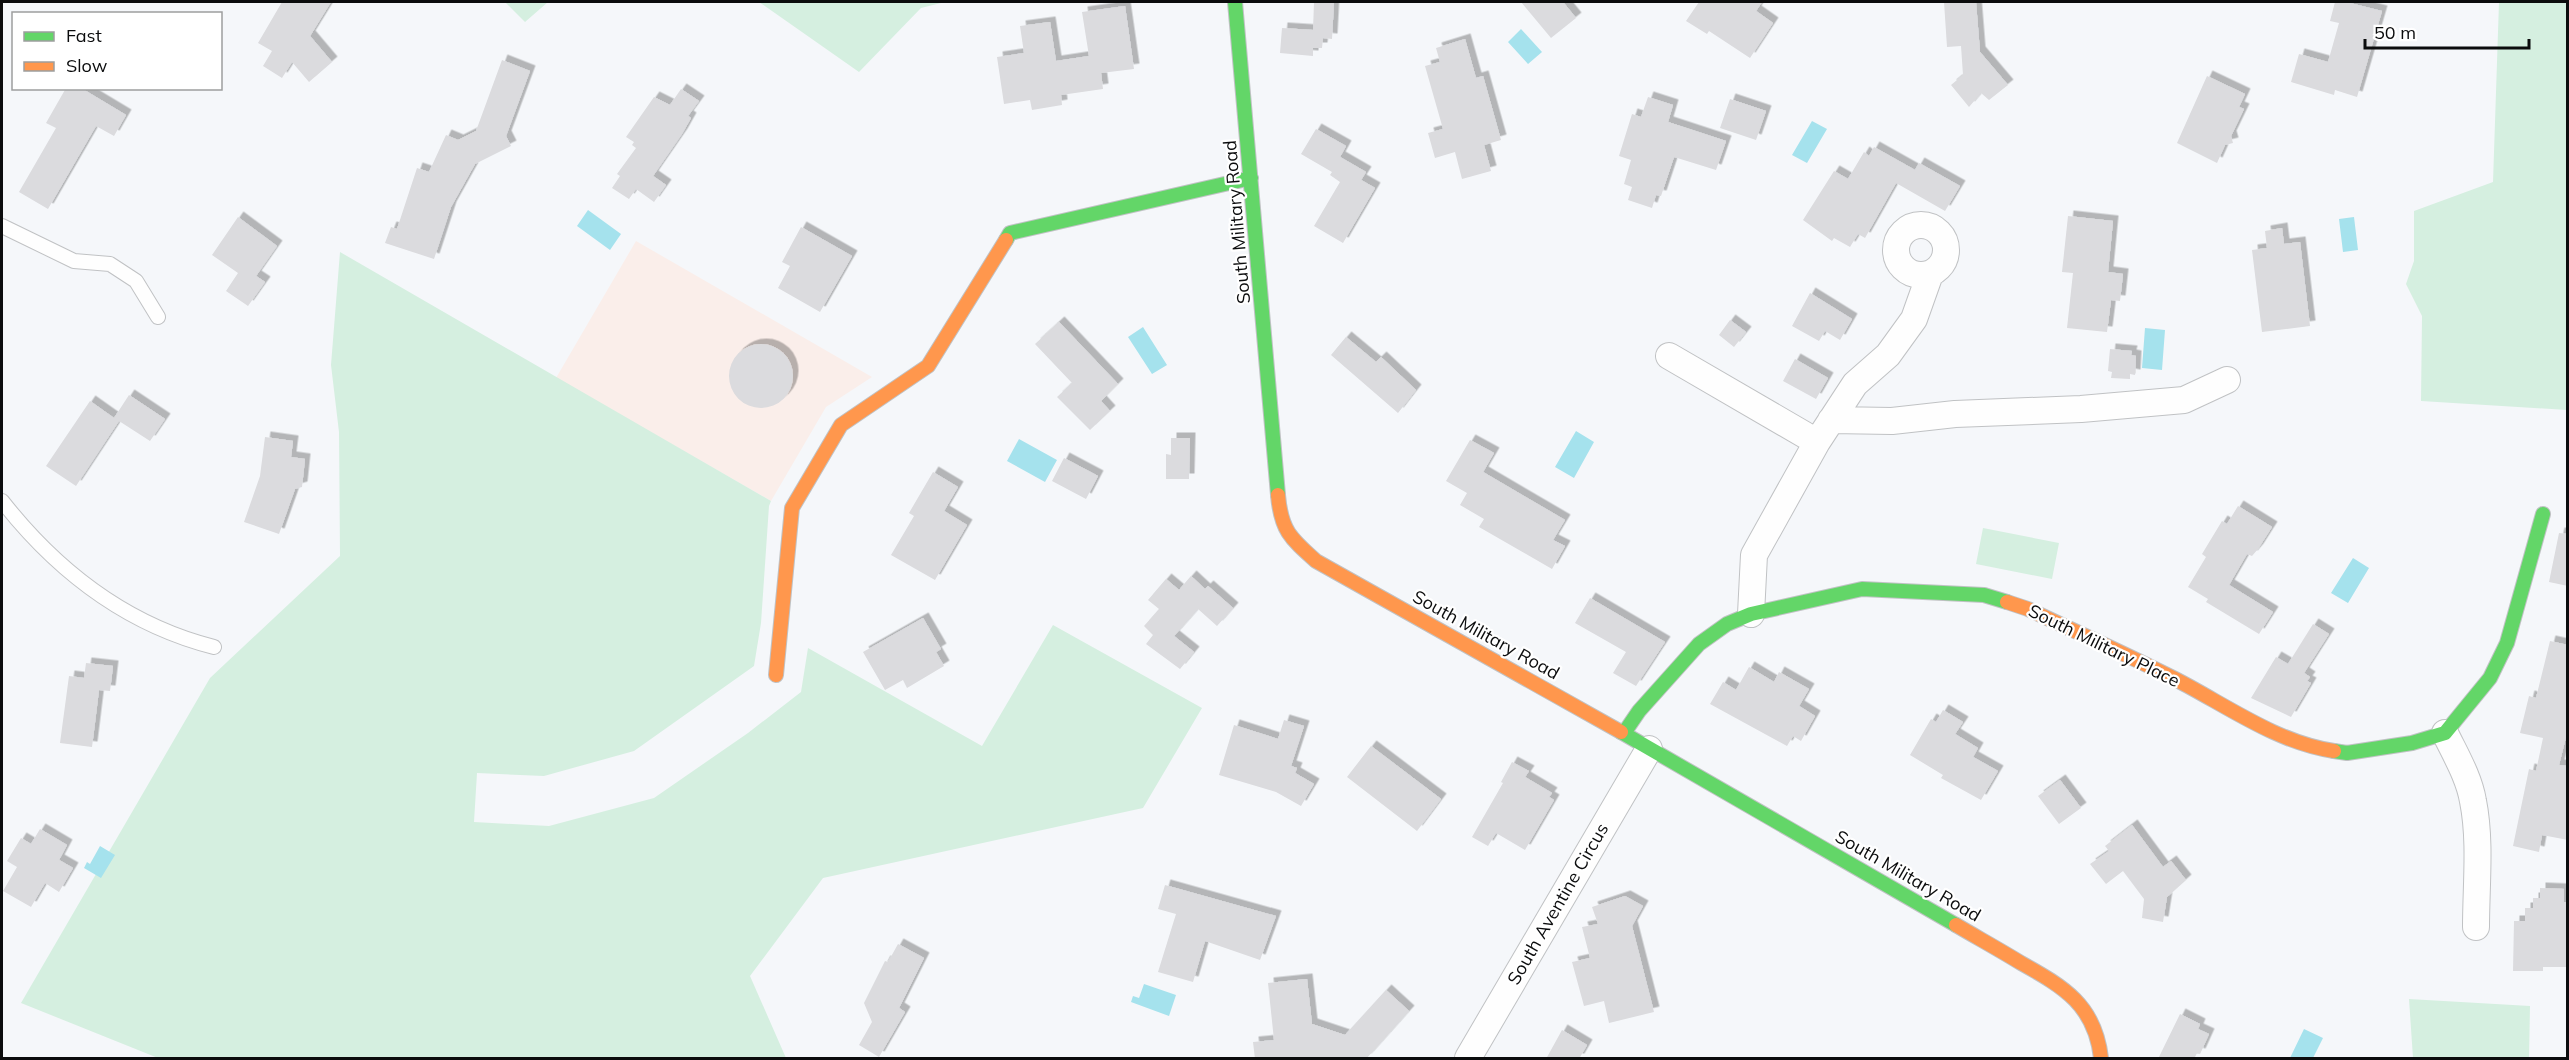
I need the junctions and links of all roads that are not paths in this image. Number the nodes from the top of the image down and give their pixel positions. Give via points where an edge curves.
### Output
1 (1235, 2) edge
2 (1251, 178) junction
3 (2, 226) edge
4 (1930, 274) dead end
5 (158, 317) dead end
6 (1669, 356) dead end
7 (2227, 380) dead end
8 (1831, 420) junction
9 (1817, 442) junction
10 (2, 501) edge
11 (2543, 514) dead end
12 (1751, 614) junction
13 (214, 647) dead end
14 (776, 675) dead end
15 (2445, 733) junction
16 (1624, 734) junction
17 (1649, 749) junction
18 (2476, 927) dead end
19 (1468, 1059) edge
20 (2101, 1059) edge

1 - 2 street, South Military Road
2 - 14 street via 1010,233 928,366 841,425 792,508
2 - 16 street, South Military Road via 1280,519 1286,532 1316,561
3 - 5 lane via 74,261 110,264 136,281
4 - 8 street via 1914,319 1888,355 1855,384
6 - 9 street
7 - 8 street via 2184,400 1892,421
8 - 9 street
9 - 12 street via 1754,555
10 - 13 lane via 31,538 129,615 179,639
11 - 15 street via 2507,643 2490,678
12 - 15 street, South Military Place via 1862,589 1984,596 2028,609 2311,748 2347,753 2412,743
12 - 16 street, South Military Place via 1727,624 1699,644 1639,711
15 - 18 street via 2473,801
16 - 17 street, South Military Road
17 - 19 street, South Aventine Circus
17 - 20 street, South Military Road via 2056,983 2072,994 2089,1015

